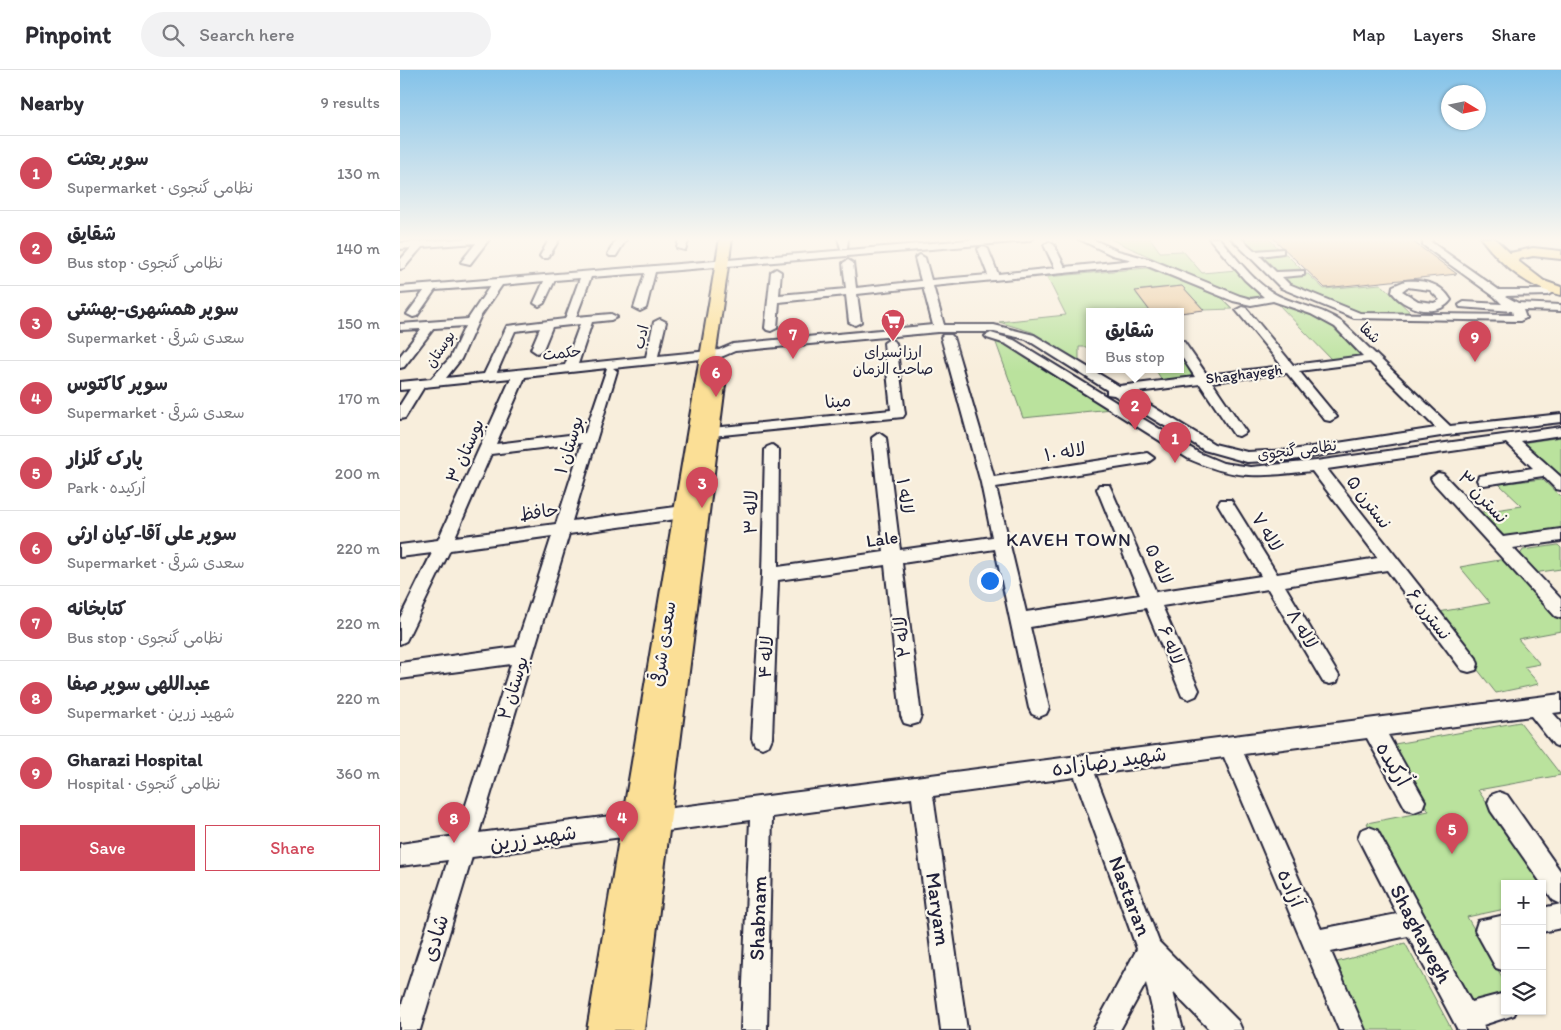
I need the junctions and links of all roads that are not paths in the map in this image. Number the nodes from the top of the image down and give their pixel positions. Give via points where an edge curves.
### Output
1 (499, 282) edge
2 (416, 283) edge
3 (488, 283) edge
4 (548, 283) edge
5 (584, 283) edge
6 (647, 283) edge
7 (724, 283) edge
8 (776, 283) edge
9 (850, 283) edge
10 (948, 283) edge
11 (1198, 283) edge
12 (1255, 283) edge
13 (1282, 283) edge
14 (1402, 283) edge
15 (1408, 283) edge
16 (1482, 283) edge
17 (1537, 283) edge
18 (400, 284) edge
19 (472, 284) junction
20 (927, 285) junction
21 (432, 287) junction
22 (400, 290) edge
23 (1550, 290) edge
24 (851, 292) junction
25 (1499, 295) junction
26 (1270, 296) junction
27 (458, 298) dead end
28 (775, 299) junction
29 (1443, 301) junction
30 (539, 303) dead end
31 (1561, 306) edge
32 (1516, 307) junction
33 (640, 308) dead end
34 (1242, 310) dead end
35 (414, 314) dead end
36 (611, 317) dead end
37 (587, 320) junction
38 (471, 322) junction
39 (568, 322) junction
40 (660, 322) dead end
41 (855, 322) dead end
42 (547, 324) junction
43 (430, 325) junction
44 (400, 327) edge
45 (771, 328) dead end
46 (944, 333) junction
47 (890, 343) junction
48 (537, 349) dead end
49 (1184, 351) edge
50 (714, 354) junction
51 (1374, 358) junction
52 (651, 360) junction
53 (400, 363) edge
54 (570, 368) junction
55 (1292, 369) junction
56 (611, 371) dead end
57 (1086, 372) edge
58 (520, 373) junction
59 (1087, 373) edge
60 (489, 376) junction
61 (1203, 379) junction
62 (435, 382) junction
63 (420, 383) junction
64 (400, 386) edge
65 (1114, 390) junction
66 (1100, 399) junction
67 (400, 415) edge
68 (1330, 417) dead end
69 (1555, 419) edge
70 (1447, 430) junction
71 (1561, 430) edge
72 (712, 432) junction
73 (1239, 432) dead end
74 (592, 437) junction
75 (1508, 437) junction
76 (879, 438) dead end
77 (1372, 442) junction
78 (486, 450) junction
79 (772, 450) dead end
80 (1384, 455) junction
81 (1147, 458) dead end
82 (1316, 466) junction
83 (1546, 471) junction
84 (1438, 478) dead end
85 (1484, 480) dead end
86 (988, 483) junction
87 (1561, 485) edge
88 (1104, 489) dead end
89 (1226, 504) dead end
90 (683, 512) junction
91 (563, 529) junction
92 (1561, 535) edge
93 (1001, 542) junction
94 (1499, 544) junction
95 (444, 545) junction
96 (400, 551) edge
97 (894, 558) junction
98 (1390, 563) junction
99 (770, 575) junction
100 (1274, 581) junction
101 (1153, 600) junction
102 (1561, 611) edge
103 (1018, 622) junction
104 (400, 636) edge
105 (524, 654) junction
106 (1469, 664) dead end
107 (400, 671) edge
108 (1330, 676) dead end
109 (1188, 690) dead end
110 (1561, 703) edge
111 (1535, 706) junction
112 (1039, 708) dead end
113 (911, 716) dead end
114 (1372, 727) junction
115 (762, 738) dead end
116 (1561, 738) edge
117 (1230, 746) junction
118 (1081, 766) junction
119 (921, 787) junction
120 (1414, 801) dead end
121 (1499, 803) dead end
122 (761, 807) junction
123 (646, 823) junction
124 (1369, 838) dead end
125 (464, 847) junction
126 (400, 855) edge
127 (1561, 892) edge
128 (1561, 916) edge
129 (1546, 919) edge
130 (1414, 923) junction
131 (1501, 928) edge
132 (1315, 943) junction
133 (1150, 950) junction
134 (1501, 953) edge
135 (1501, 1008) edge
136 (1469, 1024) edge
137 (407, 1030) edge
138 (604, 1030) edge
139 (627, 1030) edge
140 (754, 1030) edge
141 (954, 1030) edge
142 (1106, 1030) edge
143 (1170, 1030) edge
144 (1229, 1030) edge
145 (1352, 1030) edge

1 - 38 street, بوستان
2 - 18 street
3 - 19 street
4 - 30 street
5 - 39 street
6 - 33 street
7 - 50 main road, سعدی شرقی
8 - 28 street
9 - 24 street
10 - 20 street
11 - 26 street via 1251,302 1268,300
12 - 26 street, شفا
13 - 32 street via 1358,316 1520,318
14 - 29 street via 1397,292 1405,300 1420,305
15 - 29 street via 1428,286
16 - 25 street
17 - 23 main road
19 - 21 street
19 - 27 street
20 - 24 street
20 - 46 street
21 - 22 street
21 - 35 street
23 - 25 street via 1503,292
23 - 31 main road
24 - 28 street
24 - 41 street
25 - 32 street via 1506,304
26 - 51 street, شفا via 1331,318
28 - 45 street
29 - 32 street
31 - 32 street
34 - 55 street
36 - 37 street
37 - 39 street
37 - 54 street
38 - 43 street
38 - 62 street, بوستان via 462,347
39 - 42 street
40 - 52 street, ادب
42 - 48 street
42 - 60 street via 511,328
43 - 44 street
43 - 53 street
46 - 47 street, نظامی گنجوی
46 - 50 street, نظامی گنجوی via 732,348
46 - 57 street, نظامی گنجوی via 988,327 1019,332
46 - 66 street, نظامی گنجوی via 996,337 1010,342
46 - 86 street
47 - 50 street, نظامی گنجوی via 731,358
47 - 72 street, مینا via 898,414
49 - 61 street
50 - 52 street, حکمت
50 - 72 main road, سعدی شرقی
50 - 90 main road, سعدی شرقی
51 - 55 street, Shaghayegh
51 - 70 street, شفا
52 - 54 street, حکمت
54 - 58 street, حکمت
55 - 61 street, Shaghayegh
55 - 68 street
56 - 74 street, بوستان ۱
58 - 60 street, حکمت
58 - 78 street, بوستان ۳
59 - 65 street, نظامی گنجوی
60 - 62 street, حکمت
61 - 65 street, Shaghayegh
61 - 73 street
62 - 63 street, حکمت
63 - 64 street
63 - 67 street
65 - 66 street
65 - 77 street, نظامی گنجوی via 1209,447 1229,454 1247,457 1292,455
66 - 82 street, نظامی گنجوی via 1194,456 1220,467 1251,472
69 - 70 street, نظامی گنجوی
69 - 71 street
70 - 77 street, نظامی گنجوی
71 - 75 street, نظامی گنجوی
72 - 123 main road, سعدی شرقی
74 - 78 street
74 - 91 street, بوستان ۱
75 - 80 street, نظامی گنجوی
75 - 83 street
76 - 97 street, لاله ۱
77 - 80 street
78 - 95 street, بوستان ۳
79 - 99 street, لاله ۳
80 - 82 street, نظامی گنجوی
81 - 86 street, لاله ۱۰
82 - 98 street, نسترن ۵
83 - 85 street
83 - 87 street
84 - 94 street, نسترن ۳
86 - 93 street
88 - 101 street, لاله ۵
89 - 100 street, لاله ۷
90 - 91 street, حافظ
90 - 123 main road, سعدی شرقی
91 - 95 street, حافظ
91 - 105 street, بوستان ۲
92 - 94 street
93 - 97 street, Lale
93 - 103 street
94 - 102 street, نسترن ۳
95 - 96 street, حافظ
95 - 104 street, بوستان ۳
97 - 99 street, Lale
97 - 113 street, لاله ۲
98 - 100 street
98 - 106 street, نسترن ۶
99 - 115 street, لاله ۴
100 - 101 street
100 - 108 street, لاله ۸
101 - 103 street
101 - 109 street, لاله ۶
103 - 112 street
105 - 107 street
105 - 125 street, بوستان ۲
110 - 111 street, شهید رضازاده
111 - 114 street, شهید رضازاده
111 - 116 street
114 - 117 street, شهید رضازاده
114 - 120 street, اُرکیده
117 - 118 street, شهید رضازاده
117 - 132 street, آزاده
118 - 119 street, شهید رضازاده
118 - 133 street, Nastaran
119 - 122 street, شهید رضازاده
119 - 141 street, Maryam
121 - 127 street
122 - 123 street, شهید رضازاده
122 - 140 street, Shabnam
123 - 125 street, شهید زرین
123 - 138 main road, سعدی شرقی
123 - 139 main road, سعدی شرقی
124 - 130 street, Shaghayegh
125 - 126 street, شهید زرین
125 - 137 street, شادی
128 - 129 street
130 - 132 street
130 - 136 street, Shaghayegh
131 - 134 street via 1487,930
132 - 145 street, آزاده
133 - 142 street
133 - 143 street, Nastaran
133 - 144 street
135 - 136 street

